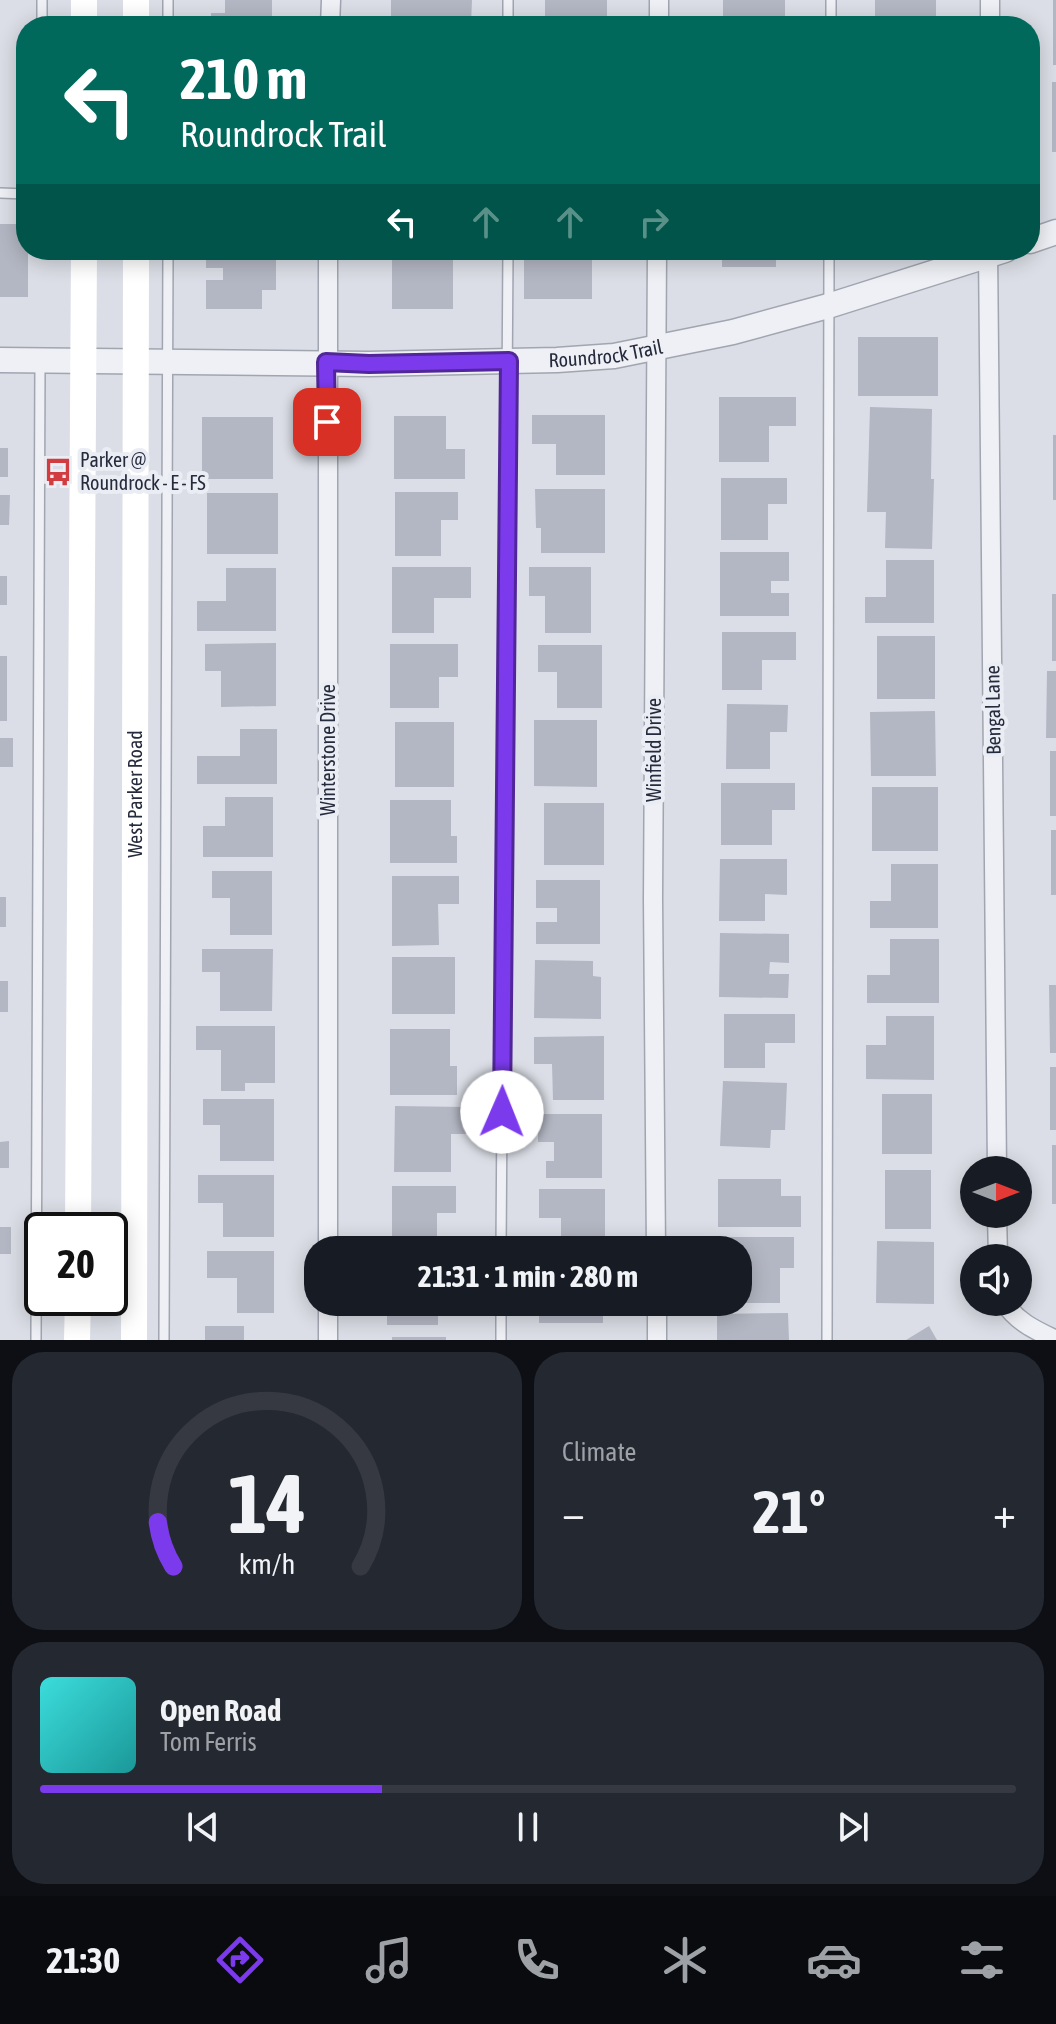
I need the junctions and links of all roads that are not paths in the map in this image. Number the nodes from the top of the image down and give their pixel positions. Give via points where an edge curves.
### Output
1 (84, 260) edge
2 (136, 260) edge
3 (168, 260) edge
4 (328, 260) edge
5 (508, 260) edge
6 (657, 260) edge
7 (829, 260) edge
8 (969, 260) edge
9 (994, 260) edge
10 (828, 306) junction
11 (657, 349) junction
12 (0, 360) edge
13 (40, 360) junction
14 (84, 360) junction
15 (136, 361) junction
16 (167, 361) junction
17 (509, 361) junction
18 (326, 362) junction
19 (997, 1156) edge
20 (78, 1212) edge
21 (328, 1236) edge
22 (501, 1236) edge
23 (656, 1236) edge
24 (78, 1316) edge
25 (328, 1316) edge
26 (501, 1316) edge
27 (657, 1316) edge
28 (1014, 1316) edge
29 (36, 1340) edge
30 (77, 1340) edge
31 (134, 1340) edge
32 (164, 1340) edge
33 (328, 1340) edge
34 (501, 1340) edge
35 (657, 1340) edge
36 (827, 1340) edge
37 (1056, 1340) edge

1 - 14 main road
2 - 15 main road, West Parker Road
3 - 16 lane
4 - 18 street, Winterstone Drive
5 - 17 lane
6 - 11 street, Winfield Drive
7 - 10 lane
8 - 10 street, Roundrock Trail
9 - 19 street, Bengal Lane
10 - 11 street, Roundrock Trail
10 - 36 lane
11 - 17 street, Roundrock Trail
11 - 23 street, Winfield Drive
12 - 13 street, Roundrock Trail
13 - 14 street, Roundrock Trail
13 - 29 lane
14 - 15 street, Roundrock Trail
14 - 20 main road
15 - 16 street, Roundrock Trail
15 - 31 main road, West Parker Road
16 - 18 street, Roundrock Trail
16 - 32 lane
17 - 18 street, Roundrock Trail
17 - 22 lane
18 - 21 street, Winterstone Drive
24 - 30 main road
25 - 33 street
26 - 34 lane
27 - 35 street
28 - 37 street

